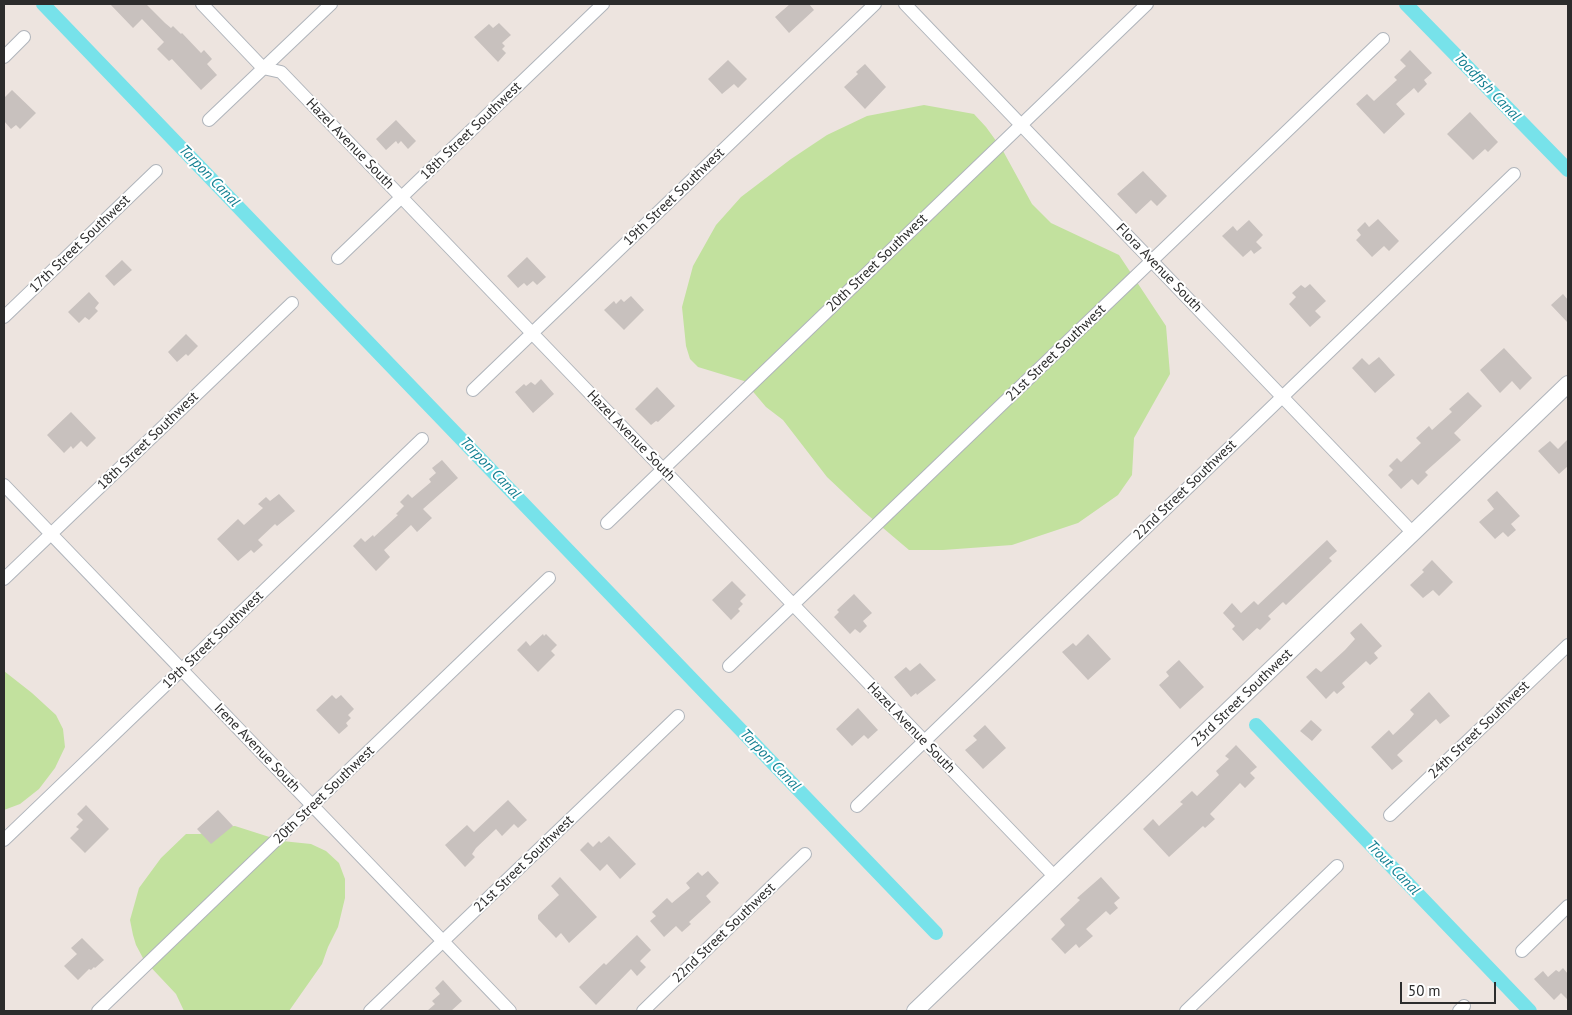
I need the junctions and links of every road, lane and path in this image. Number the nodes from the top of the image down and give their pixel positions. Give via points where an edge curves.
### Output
1 (202, 4) edge
2 (331, 4) edge
3 (603, 4) edge
4 (875, 4) edge
5 (905, 4) edge
6 (1147, 4) edge
7 (24, 38) dead end
8 (1383, 39) dead end
9 (4, 57) edge
10 (263, 68) junction
11 (209, 120) dead end
12 (1022, 125) junction
13 (156, 171) dead end
14 (1514, 174) dead end
15 (402, 198) junction
16 (338, 258) dead end
17 (1152, 261) junction
18 (292, 303) dead end
19 (4, 317) edge
20 (532, 334) junction
21 (1568, 384) edge
22 (473, 390) dead end
23 (1282, 396) junction
24 (422, 439) dead end
25 (663, 470) junction
26 (4, 485) edge
27 (607, 522) dead end
28 (1413, 533) junction
29 (51, 534) junction
30 (4, 578) edge
31 (549, 578) dead end
32 (793, 606) junction
33 (1568, 645) edge
34 (729, 666) dead end
35 (182, 670) junction
36 (678, 716) dead end
37 (923, 741) junction
38 (312, 806) junction
39 (856, 806) dead end
40 (1390, 815) dead end
41 (4, 840) edge
42 (805, 854) dead end
43 (1337, 866) dead end
44 (1055, 877) junction
45 (1568, 906) edge
46 (443, 942) junction
47 (1522, 951) dead end
48 (98, 1011) edge
49 (370, 1011) edge
50 (510, 1011) edge
51 (642, 1011) edge
52 (915, 1011) edge
53 (1186, 1011) edge

1 - 10 street, Hazel Avenue South
2 - 10 street
3 - 15 street, 18th Street Southwest
4 - 20 street, 19th Street Southwest
5 - 12 street, Flora Avenue South
6 - 12 street, 20th Street Southwest
7 - 9 street
8 - 17 street, 21st Street Southwest
10 - 11 street
10 - 15 street, Hazel Avenue South via 281,72
12 - 17 street, Flora Avenue South
12 - 25 street, 20th Street Southwest
13 - 19 street, 17th Street Southwest
14 - 23 street, 22nd Street Southwest
15 - 16 street, 18th Street Southwest
15 - 20 street, Hazel Avenue South
17 - 23 street, Flora Avenue South
17 - 32 street, 21st Street Southwest
18 - 29 street, 18th Street Southwest
20 - 22 street, 19th Street Southwest
20 - 25 street, Hazel Avenue South
21 - 28 street, 23rd Street Southwest
23 - 28 street, Flora Avenue South
23 - 37 street, 22nd Street Southwest
24 - 35 street, 19th Street Southwest
25 - 27 street, 20th Street Southwest
25 - 32 street, Hazel Avenue South
26 - 29 street, Irene Avenue South
28 - 44 street, 23rd Street Southwest
29 - 30 street, 18th Street Southwest
29 - 35 street, Irene Avenue South
31 - 38 street, 20th Street Southwest
32 - 34 street, 21st Street Southwest
32 - 37 street, Hazel Avenue South
33 - 40 street, 24th Street Southwest
35 - 38 street, Irene Avenue South
35 - 41 street, 19th Street Southwest
36 - 46 street, 21st Street Southwest
37 - 39 street, 22nd Street Southwest
37 - 44 street, Hazel Avenue South
38 - 46 street, Irene Avenue South
38 - 48 street, 20th Street Southwest
42 - 51 street, 22nd Street Southwest
43 - 53 street
44 - 52 street, 23rd Street Southwest
45 - 47 street
46 - 49 street, 21st Street Southwest
46 - 50 street, Irene Avenue South

